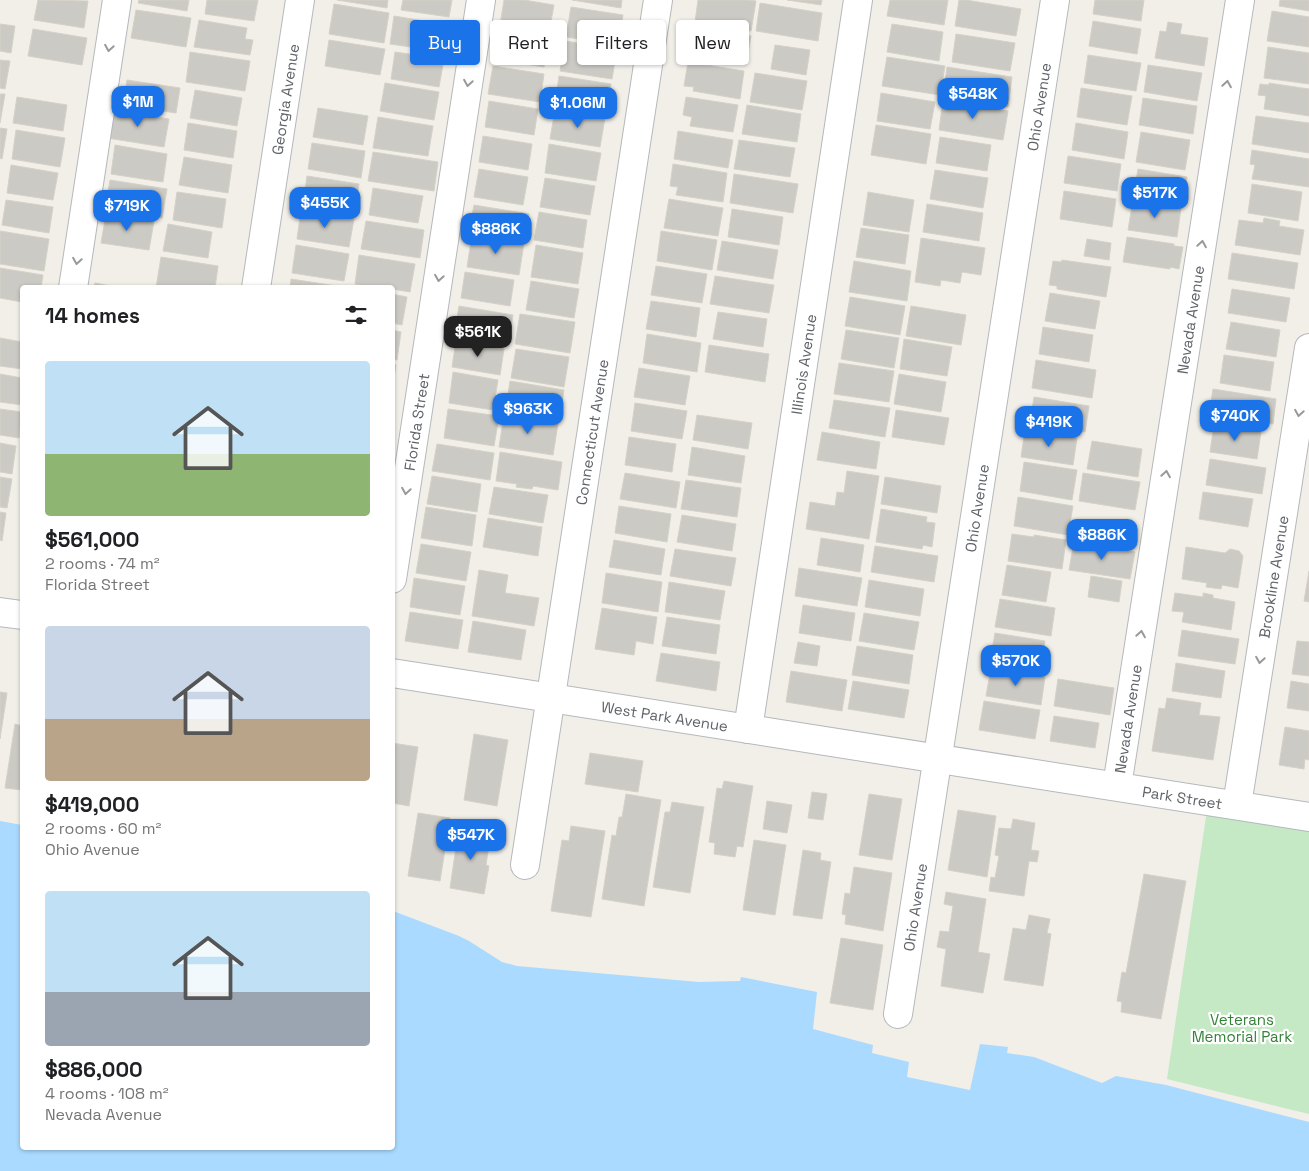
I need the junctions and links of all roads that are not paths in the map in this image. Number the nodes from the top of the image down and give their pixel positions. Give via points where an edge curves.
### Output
1 (117, 0) edge
2 (300, 0) edge
3 (481, 0) edge
4 (658, 0) edge
5 (858, 0) edge
6 (1055, 0) edge
7 (1240, 0) edge
8 (73, 285) edge
9 (256, 285) edge
10 (1309, 348) edge
11 (395, 559) edge
12 (0, 612) edge
13 (20, 615) edge
14 (395, 673) edge
15 (550, 698) junction
16 (748, 729) junction
17 (937, 758) junction
18 (1117, 786) junction
19 (1237, 806) junction
20 (1309, 817) edge
21 (525, 865) dead end
22 (898, 1014) dead end

1 -> 8 street
2 - 9 street, Georgia Avenue
3 -> 11 street, Florida Street
4 - 15 street, Connecticut Avenue
5 - 16 street, Illinois Avenue
6 - 17 street, Ohio Avenue
18 -> 7 street, Nevada Avenue
10 -> 19 street, Brookline Avenue
12 - 13 street
14 - 15 street, West Park Avenue
15 - 16 street, West Park Avenue
15 - 21 street, Connecticut Avenue
16 - 17 street, West Park Avenue
17 - 18 street, Park Street
17 - 22 street, Ohio Avenue
18 - 19 street, Park Street
19 - 20 street, Park Street

